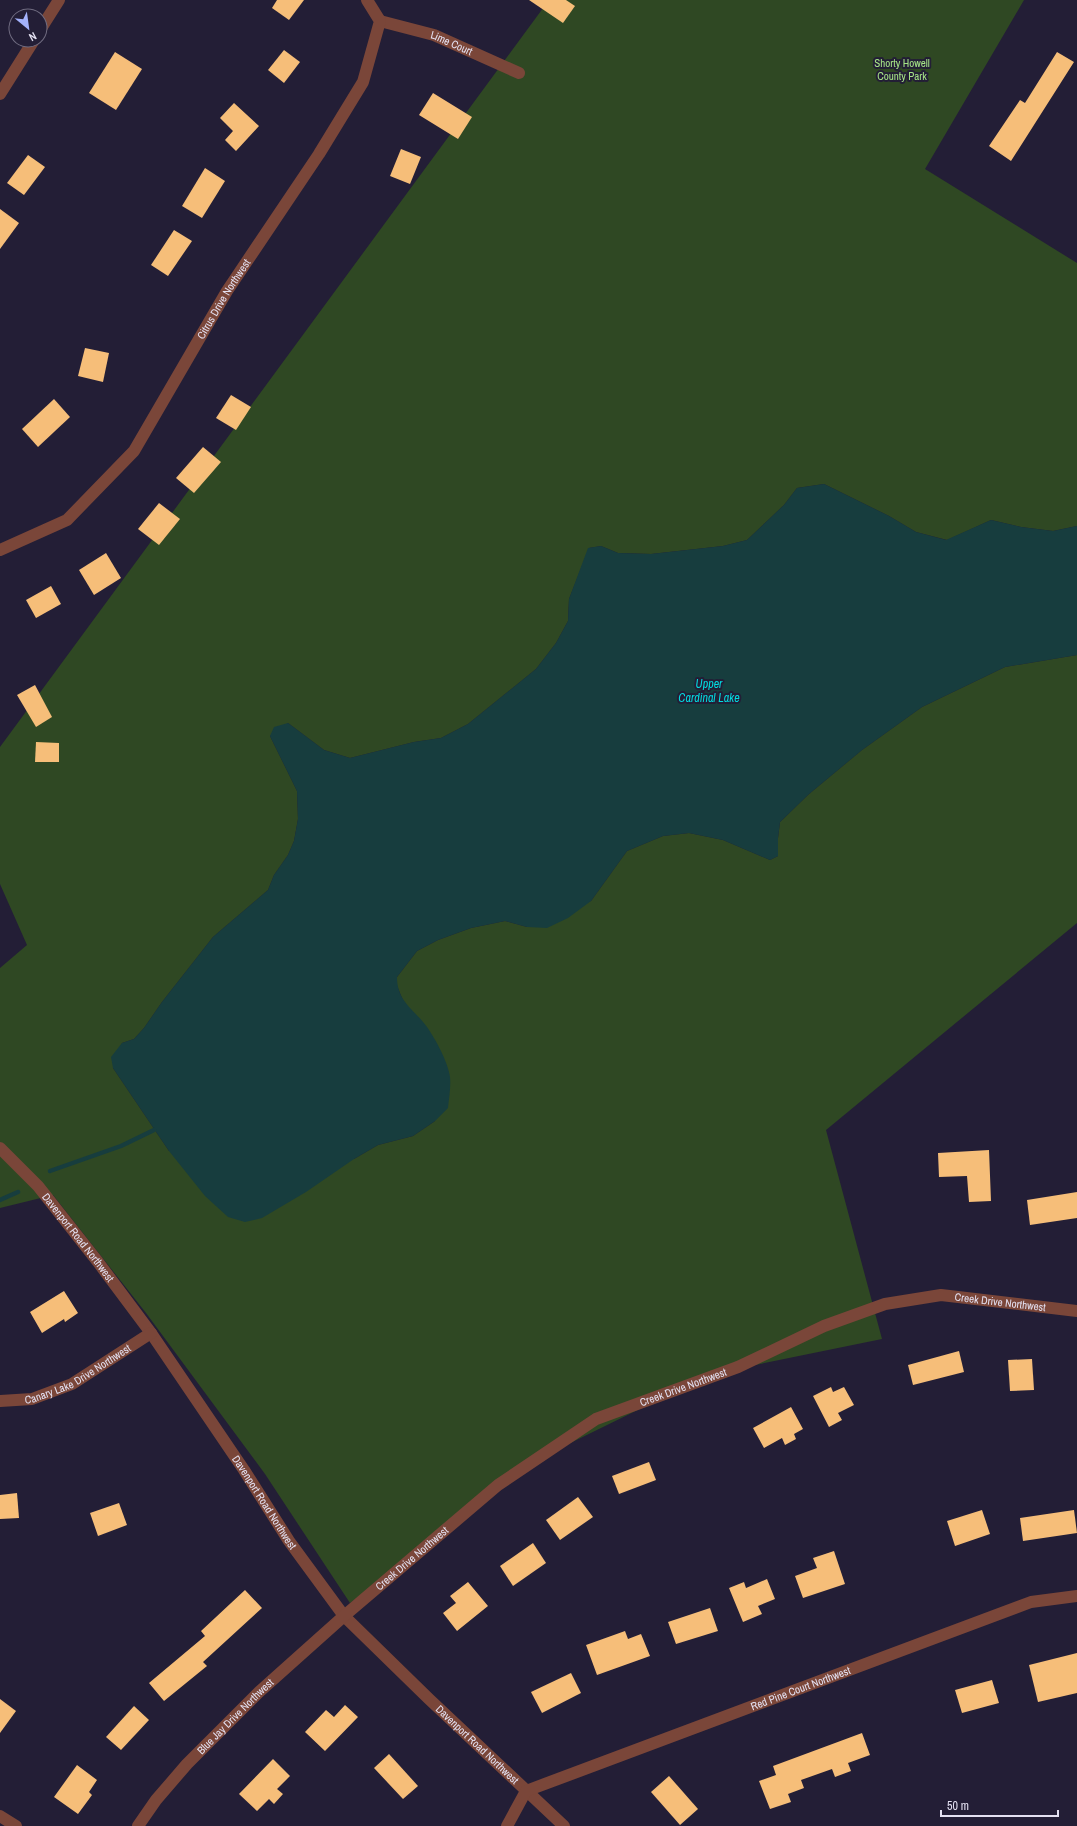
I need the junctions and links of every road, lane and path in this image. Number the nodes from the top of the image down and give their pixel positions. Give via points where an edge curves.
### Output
1 (59, 0) edge
2 (367, 0) edge
3 (48, 17) edge
4 (380, 21) junction
5 (29, 48) edge
6 (520, 73) dead end
7 (0, 94) edge
8 (0, 550) edge
9 (0, 1148) edge
10 (1077, 1311) edge
11 (151, 1333) junction
12 (0, 1401) edge
13 (1077, 1596) edge
14 (344, 1616) junction
15 (526, 1791) junction
16 (0, 1816) edge
17 (16, 1826) edge
18 (138, 1826) edge
19 (507, 1826) edge
20 (564, 1826) edge

1 - 3 street
2 - 4 street
4 - 6 street, Lime Court via 434,35
4 - 8 street, Citrus Drive Northwest via 362,82 319,154 226,291 134,451 67,520
5 - 7 street
9 - 11 street, Davenport Road Northwest via 38,1186
10 - 14 street, Creek Drive Northwest via 941,1295 885,1304 824,1326 738,1367 596,1419 498,1485
11 - 12 street, Canary Lake Drive Northwest via 72,1384 32,1399
11 - 14 street, Davenport Road Northwest via 289,1541
13 - 15 street, Red Pine Court Northwest via 1031,1602
14 - 15 street, Davenport Road Northwest
14 - 18 street, Blue Jay Drive Northwest via 259,1692 187,1764
15 - 19 street
15 - 20 street, Davenport Road Northwest
16 - 17 street

